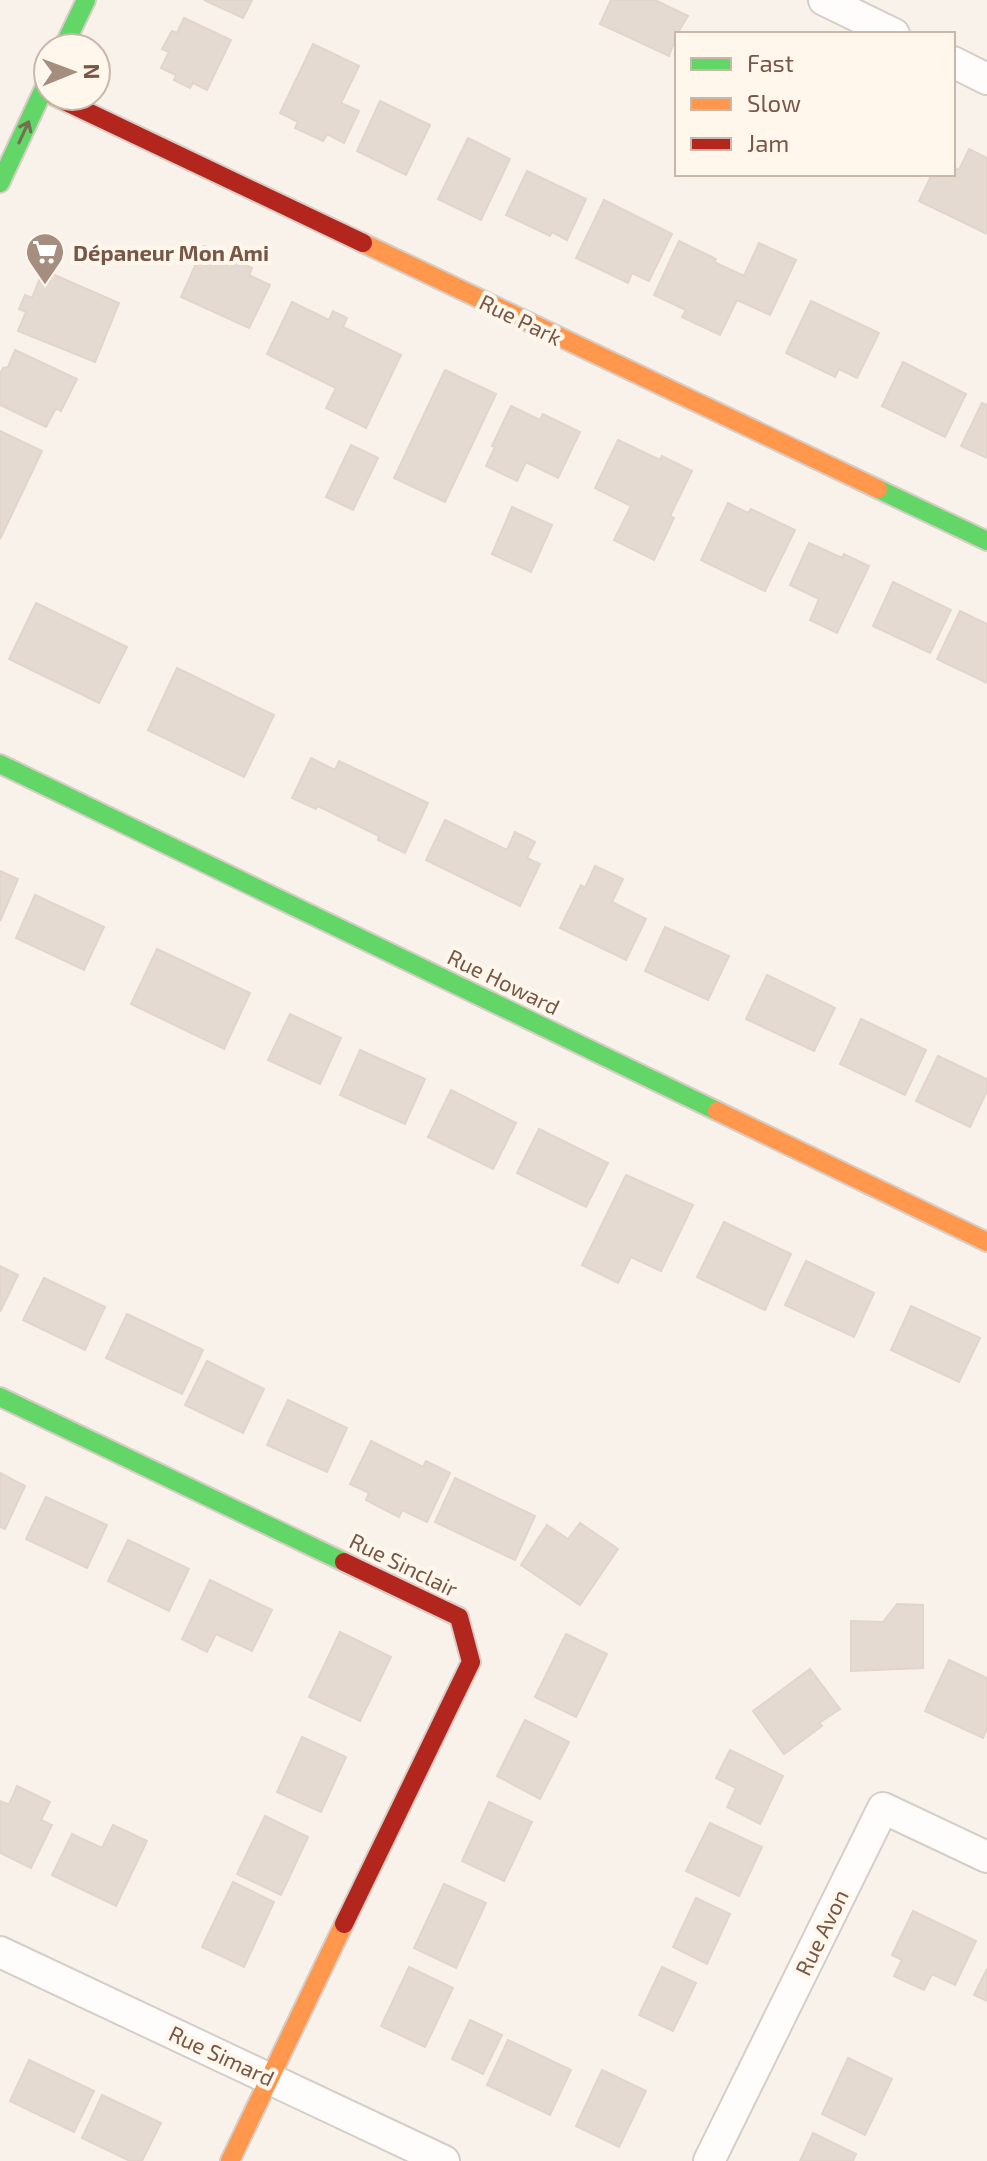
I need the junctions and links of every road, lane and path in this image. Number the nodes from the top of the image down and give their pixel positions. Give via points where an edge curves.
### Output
1 (86, 0) edge
2 (824, 0) edge
3 (71, 32) edge
4 (890, 32) edge
5 (955, 63) edge
6 (987, 79) edge
7 (37, 112) edge
8 (94, 112) edge
9 (0, 183) edge
10 (987, 541) edge
11 (0, 764) edge
12 (987, 1242) edge
13 (0, 1397) edge
14 (987, 1857) edge
15 (0, 1952) edge
16 (270, 2078) junction
17 (230, 2161) edge
18 (444, 2161) edge
19 (709, 2161) edge

1 - 3 street
2 - 4 street
5 - 6 street
9 -> 7 street
8 - 10 street, Rue Park
11 - 12 street, Rue Howard
13 - 16 street, Rue Sinclair via 459,1617 471,1662
14 - 19 street, Rue Avon via 883,1808
15 - 16 street, Rue Simard
16 - 17 street, Rue Sinclair
16 - 18 street, Rue Simard

